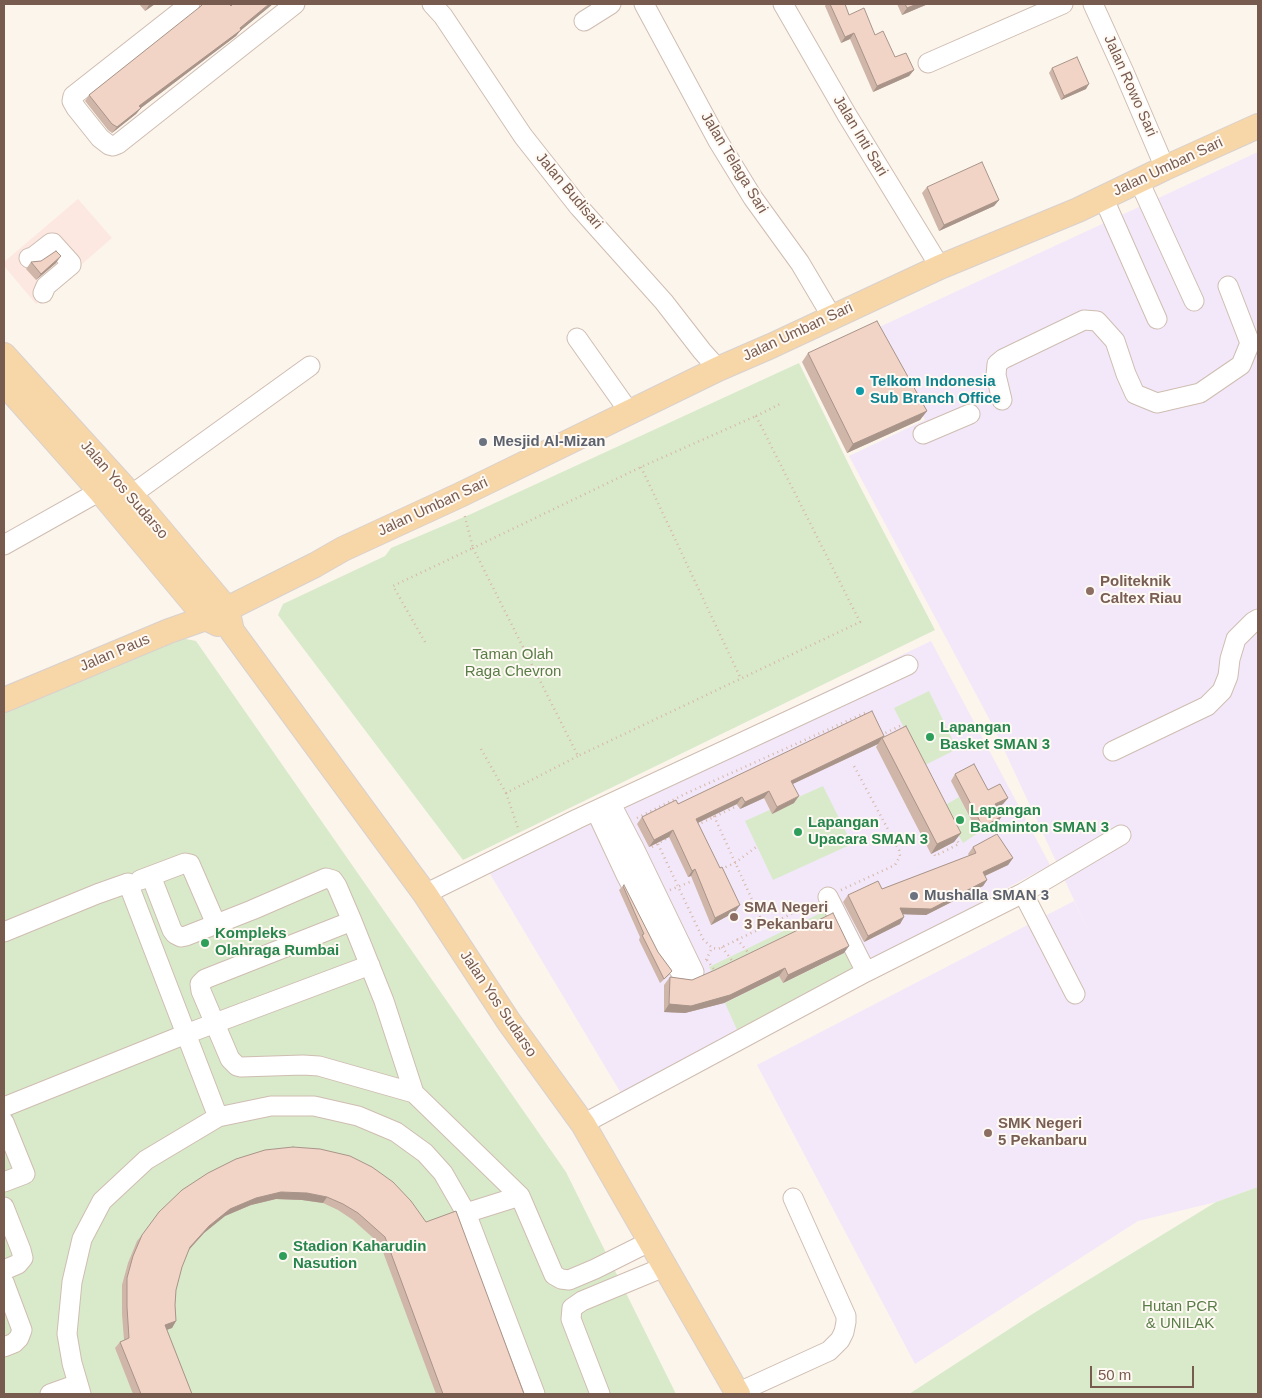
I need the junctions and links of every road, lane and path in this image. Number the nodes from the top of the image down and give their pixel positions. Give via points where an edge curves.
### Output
1 (190, 4) edge
2 (295, 4) edge
3 (432, 4) edge
4 (612, 4) edge
5 (644, 4) edge
6 (784, 4) edge
7 (1063, 4) edge
8 (1093, 4) edge
9 (584, 20) dead end
10 (928, 63) dead end
11 (1258, 126) edge
12 (1165, 168) junction
13 (1139, 181) junction
14 (1103, 197) junction
15 (29, 258) dead end
16 (940, 267) junction
17 (1228, 286) dead end
18 (43, 292) dead end
19 (1194, 301) dead end
20 (832, 317) junction
21 (1157, 319) dead end
22 (578, 338) dead end
23 (4, 355) edge
24 (310, 366) dead end
25 (718, 369) junction
26 (4, 383) edge
27 (1002, 400) dead end
28 (782, 403) dead end
29 (630, 413) junction
30 (970, 414) dead end
31 (756, 416) junction
32 (923, 434) dead end
33 (641, 467) junction
34 (100, 491) junction
35 (131, 495) junction
36 (460, 495) junction
37 (4, 545) edge
38 (473, 548) junction
39 (215, 612) junction
40 (1258, 620) edge
41 (424, 642) dead end
42 (908, 665) dead end
43 (741, 679) junction
44 (4, 686) edge
45 (4, 700) edge
46 (871, 720) edge
47 (902, 725) dead end
48 (876, 738) edge
49 (481, 749) dead end
50 (1114, 751) dead end
51 (578, 756) junction
52 (854, 766) dead end
53 (506, 793) junction
54 (742, 803) edge
55 (603, 807) junction
56 (714, 816) junction
57 (634, 822) dead end
58 (692, 827) edge
59 (519, 831) dead end
60 (676, 834) edge
61 (1121, 835) dead end
62 (955, 836) edge
63 (658, 844) junction
64 (931, 847) edge
65 (756, 848) dead end
66 (648, 849) dead end
67 (735, 863) junction
68 (719, 870) edge
69 (151, 876) junction
70 (695, 880) edge
71 (128, 883) junction
72 (679, 887) junction
73 (1023, 892) junction
74 (425, 894) junction
75 (658, 896) junction
76 (828, 897) junction
77 (352, 921) junction
78 (216, 924) junction
79 (764, 926) junction
80 (4, 932) edge
81 (737, 939) junction
82 (722, 947) junction
83 (706, 959) dead end
84 (743, 960) edge
85 (734, 964) edge
86 (370, 965) junction
87 (716, 972) edge
88 (866, 972) junction
89 (1075, 994) dead end
90 (215, 1024) junction
91 (186, 1034) junction
92 (414, 1093) junction
93 (4, 1106) edge
94 (218, 1117) junction
95 (4, 1122) edge
96 (583, 1124) junction
97 (4, 1182) edge
98 (520, 1196) junction
99 (793, 1198) dead end
100 (4, 1207) edge
101 (466, 1213) junction
102 (649, 1242) junction
103 (664, 1267) junction
104 (4, 1270) edge
105 (561, 1279) junction
106 (4, 1282) edge
107 (572, 1308) junction
108 (4, 1347) edge
109 (79, 1389) edge
110 (50, 1394) edge
111 (536, 1394) edge
112 (600, 1394) edge
113 (738, 1394) edge

1 - 2 street via 73,96 76,108 109,146 118,144
3 - 25 street, Jalan Budisari via 523,136
4 - 9 street
5 - 20 street, Jalan Telaga Sari via 723,149
6 - 16 street, Jalan Inti Sari
7 - 10 street
8 - 12 street, Jalan Rowo Sari
11 - 12 main road, Jalan Umban Sari
12 - 13 main road, Jalan Umban Sari
13 - 14 main road, Jalan Umban Sari
13 - 19 street
14 - 16 main road, Jalan Umban Sari
14 - 21 street
15 - 18 street via 51,242 71,263
16 - 20 main road, Jalan Umban Sari
17 - 27 street via 1250,343 1241,365 1200,393 1157,403 1135,394 1115,341 1097,321 1084,320 997,364 996,375
20 - 25 main road, Jalan Umban Sari
22 - 29 street
23 - 35 main road, Jalan Yos Sudarso
24 - 35 street
25 - 29 main road, Jalan Umban Sari
26 - 34 main road, Jalan Yos Sudarso
28 - 31 path
29 - 36 main road, Jalan Umban Sari
30 - 32 street
31 - 33 path
31 - 43 path via 860,622
33 - 38 path
33 - 43 path
34 - 37 street
34 - 39 main road, Jalan Yos Sudarso
35 - 39 main road, Jalan Yos Sudarso
36 - 38 path
36 - 39 main road, Jalan Umban Sari
38 - 41 path via 393,586
38 - 51 path
39 - 44 main road, Jalan Paus
39 - 45 main road, Jalan Paus
39 - 74 main road, Jalan Yos Sudarso
40 - 50 street via 1236,639 1222,692 1207,706
42 - 55 street
43 - 51 path
46 - 57 path via 867,712 689,792
47 - 48 path
49 - 53 path
51 - 53 path
52 - 76 path via 900,856 895,865
53 - 59 path
54 - 56 path
55 - 74 street
55 - 75 street
55 - 75 street via 639,900 665,951 680,971 686,975 694,972
56 - 58 path
56 - 67 path
60 - 63 path
61 - 73 street
62 - 64 path via 959,844 935,856
63 - 66 path
63 - 72 path
65 - 67 path
67 - 68 path
67 - 79 path
69 - 71 street
69 - 78 street via 176,934 186,936
69 - 78 street via 190,864
70 - 72 path
71 - 80 street
71 - 91 street
72 - 75 path
72 - 82 path via 707,944 712,948
73 - 88 street
73 - 89 street
74 - 96 main road, Jalan Yos Sudarso via 509,1022
76 - 79 path
76 - 88 street
77 - 78 street via 337,886 326,878
77 - 86 street
77 - 90 street via 205,978 200,984 201,991
79 - 81 path
81 - 82 path
81 - 84 path via 752,956
82 - 85 path
83 - 87 path
86 - 90 street
86 - 92 street
88 - 96 street
90 - 91 street
90 - 92 street via 230,1059 237,1066 319,1066
91 - 93 street
91 - 94 street
92 - 98 street
94 - 101 street via 271,1106 314,1106 358,1116 396,1132 425,1153 443,1173
94 - 109 street via 146,1160 102,1201 82,1239 72,1282 67,1334
95 - 97 street via 25,1174
96 - 102 main road, Jalan Yos Sudarso
98 - 101 street
98 - 105 street via 554,1274
99 - 113 street via 846,1316 844,1332 829,1351
100 - 104 street via 23,1258
101 - 111 street
102 - 103 main road, Jalan Yos Sudarso
102 - 105 street via 569,1280
103 - 107 street
103 - 113 main road, Jalan Yos Sudarso
105 - 107 street
106 - 108 street via 22,1330 14,1343
107 - 112 street via 571,1319
109 - 110 street

